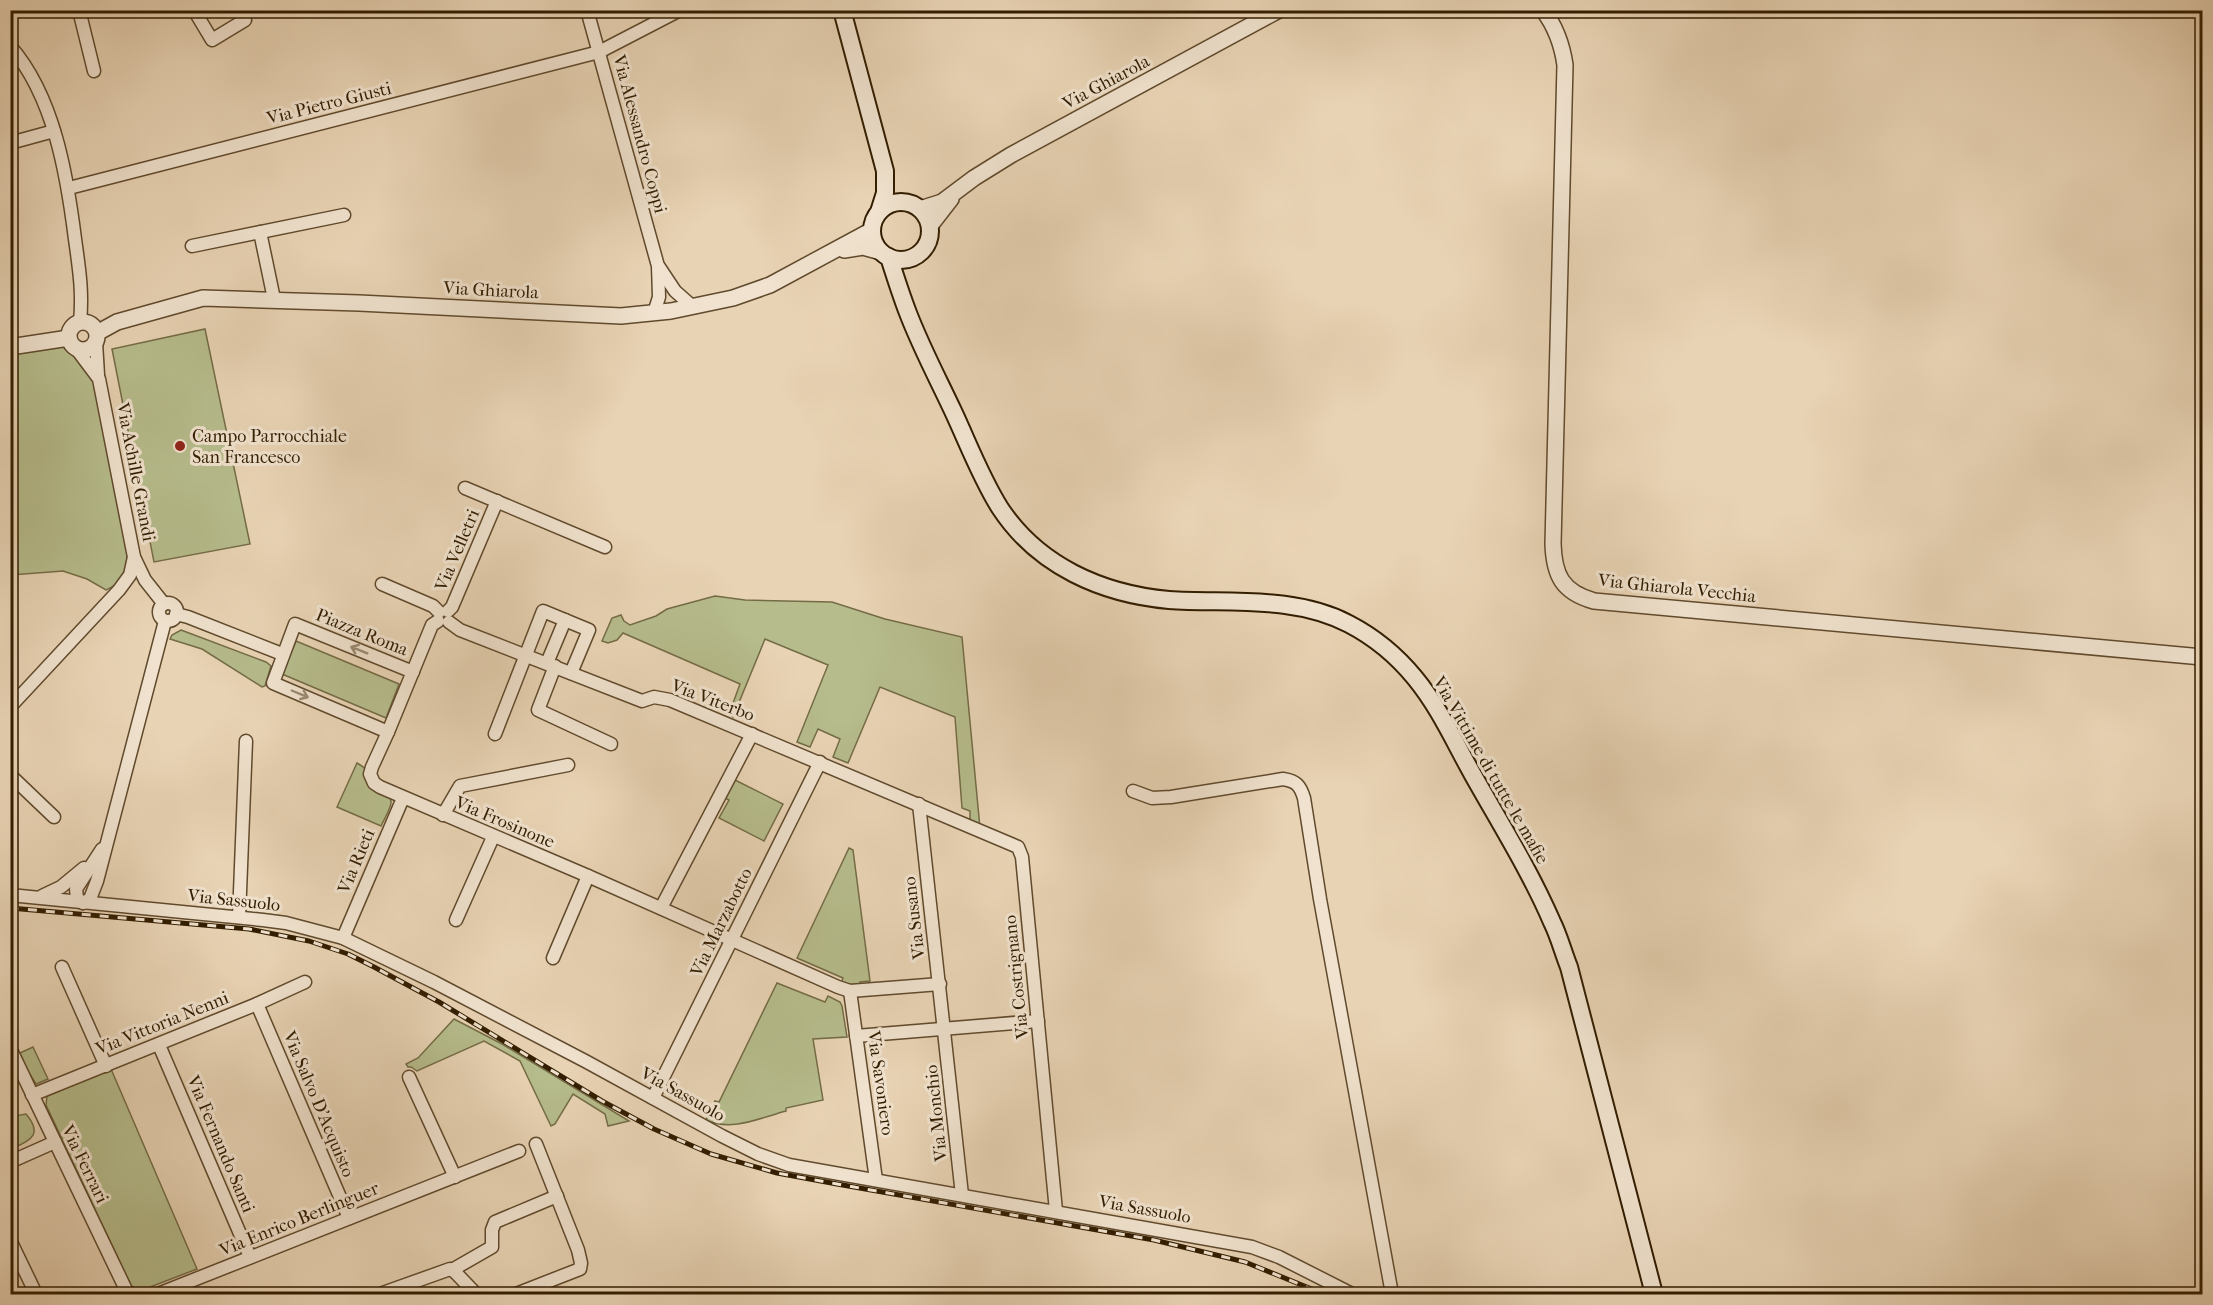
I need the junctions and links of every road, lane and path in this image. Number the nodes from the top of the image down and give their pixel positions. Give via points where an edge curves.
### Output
1 (79, 10) edge
2 (194, 10) edge
3 (240, 10) edge
4 (587, 10) edge
5 (680, 10) edge
6 (842, 10) edge
7 (1279, 10) edge
8 (1543, 10) edge
9 (10, 46) edge
10 (599, 52) junction
11 (94, 71) dead end
12 (54, 131) junction
13 (10, 143) edge
14 (885, 171) junction
15 (69, 188) junction
16 (954, 194) junction
17 (912, 206) junction
18 (879, 212) junction
19 (344, 215) dead end
20 (930, 226) junction
21 (872, 230) junction
22 (260, 232) junction
23 (192, 246) dead end
24 (835, 252) junction
25 (885, 255) junction
26 (916, 256) junction
27 (658, 266) junction
28 (274, 299) junction
29 (693, 307) junction
30 (654, 314) junction
31 (908, 315) junction
32 (80, 322) junction
33 (96, 338) junction
34 (72, 343) junction
35 (10, 347) edge
36 (99, 379) junction
37 (465, 488) dead end
38 (496, 501) junction
39 (605, 547) dead end
40 (134, 556) junction
41 (382, 584) dead end
42 (171, 617) junction
43 (444, 617) junction
44 (565, 620) junction
45 (282, 654) junction
46 (526, 655) junction
47 (2202, 657) edge
48 (551, 665) junction
49 (413, 672) junction
50 (571, 673) junction
51 (10, 707) edge
52 (388, 732) junction
53 (495, 734) dead end
54 (752, 734) junction
55 (246, 741) dead end
56 (611, 744) dead end
57 (820, 762) junction
58 (568, 765) dead end
59 (10, 774) edge
60 (1133, 791) dead end
61 (403, 798) junction
62 (920, 804) junction
63 (443, 815) junction
64 (54, 817) dead end
65 (493, 837) junction
66 (108, 841) junction
67 (96, 857) junction
68 (99, 872) junction
69 (588, 876) junction
70 (10, 895) edge
71 (39, 897) junction
72 (83, 903) junction
73 (108, 906) junction
74 (661, 908) junction
75 (239, 917) junction
76 (456, 920) dead end
77 (343, 938) junction
78 (732, 940) junction
79 (553, 958) dead end
80 (62, 967) dead end
81 (305, 982) dead end
82 (940, 984) junction
83 (850, 991) junction
84 (257, 1004) junction
85 (1038, 1022) junction
86 (945, 1028) junction
87 (856, 1036) junction
88 (159, 1045) junction
89 (10, 1048) edge
90 (106, 1066) junction
91 (409, 1077) dead end
92 (32, 1095) junction
93 (653, 1098) junction
94 (55, 1142) junction
95 (536, 1144) dead end
96 (519, 1151) dead end
97 (10, 1162) edge
98 (455, 1177) junction
99 (876, 1180) junction
100 (962, 1195) junction
101 (557, 1196) junction
102 (1056, 1211) junction
103 (349, 1218) junction
104 (10, 1240) edge
105 (250, 1257) junction
106 (452, 1270) junction
107 (36, 1294) edge
108 (128, 1294) edge
109 (158, 1294) edge
110 (380, 1294) edge
111 (476, 1294) edge
112 (516, 1294) edge
113 (1352, 1294) edge
114 (1392, 1294) edge
115 (1654, 1294) edge

1 - 11 street
2 - 3 street via 212,40 245,20
4 - 10 street, Via Alessandro Coppi
5 - 10 street, Via Pietro Giusti
6 - 14 main road
7 - 16 street, Via Ghiarola via 1011,155
8 - 47 street, Via Ghiarola Vecchia via 1563,46 1565,65 1553,544 1556,571 1569,590 1593,601
9 - 12 street via 37,85
10 - 15 street, Via Pietro Giusti
10 - 27 street, Via Alessandro Coppi
12 - 13 street
12 - 15 street
14 - 17 main road
14 - 18 main road via 885,193
15 - 32 street via 83,298
16 - 17 street, Via Ghiarola via 942,202
16 - 20 street, Via Ghiarola
17 - 18 main road via 895,203
17 - 20 main road
18 - 21 main road
19 - 22 street
20 - 26 main road via 927,243
21 - 24 street, Via Ghiarola
21 - 25 main road via 876,246
22 - 23 street
22 - 28 street
24 - 25 street via 863,247
24 - 29 street, Via Ghiarola via 770,285
25 - 26 main road via 898,260
25 - 31 main road, Via Vittime di tutte le mafie
26 - 31 main road, Via Vittime di tutte le mafie via 908,272
27 - 29 street, Via Alessandro Coppi via 675,291
27 - 30 street, Via Alessandro Coppi via 659,297
28 - 30 street, Via Ghiarola via 621,316
28 - 33 street, Via Ghiarola via 203,298 117,322
29 - 30 street, Via Ghiarola
31 - 115 main road, Via Vittime di tutte le mafie via 1000,508 1041,553 1094,584 1128,595 1283,604 1319,612 1369,636 1416,680 1447,728 1553,924 1569,967
32 - 33 street via 89,322
32 - 34 street via 73,326
33 - 34 street, Via Ghiarola via 89,349
33 - 36 street
34 - 35 street, Via Ghiarola
34 - 36 street, Via Achille Grandi
36 - 40 street, Via Achille Grandi
37 - 38 street, Via Velletri
38 - 39 street, Via Velletri
38 - 43 street, Via Velletri via 452,607
40 - 42 street, Via Achille Grandi via 145,580 164,604 176,608
40 - 51 street via 130,575 119,590
41 - 43 street, Via Viterbo via 433,606
42 - 45 street via 188,617
42 - 66 street
43 - 46 street, Via Viterbo via 460,630
43 - 49 street, Via Velletri via 432,625
44 - 46 street via 543,611
44 - 48 street
44 - 50 street via 589,630
49 -> 45 street, Piazza Roma via 295,624
45 -> 52 street, Piazza Roma via 273,683
46 - 48 street, Via Viterbo
46 - 53 street
48 - 50 street, Via Viterbo
48 - 56 street via 538,711
49 - 52 street, Via Frosinone
50 - 54 street, Via Viterbo via 642,701 654,697 670,700
52 - 61 street, Via Frosinone via 370,774 380,788
54 - 57 street, Via Viterbo
54 - 74 street
55 - 75 street
57 - 62 street
57 - 78 street, Via Marzabotto
58 - 63 street via 460,786
59 - 64 street
60 - 114 street via 1152,798 1171,797 1283,779 1300,787
61 - 63 street, Via Frosinone
61 - 77 street, Via Rieti
62 - 82 street, Via Susano
62 - 85 street, Via Costrignano via 1012,843 1021,851
63 - 65 street, Via Frosinone
65 - 69 street, Via Frosinone
65 - 76 street
66 - 67 street
66 - 68 street
67 - 71 street via 61,887
67 - 72 street via 76,889 77,898
68 - 72 street via 90,898
68 - 73 street
69 - 74 street, Via Frosinone
69 - 79 street
70 - 71 street, Via Sassuolo
71 - 72 street, Via Sassuolo
72 - 73 street, Via Sassuolo
73 - 75 street, Via Sassuolo
74 - 78 street, Via Frosinone
75 - 77 street, Via Sassuolo via 286,923
77 - 93 street, Via Sassuolo
78 - 83 street, Via Frosinone
78 - 93 street, Via Marzabotto
80 - 90 street
81 - 84 street, Via Vittoria Nenni
82 - 83 street
82 - 86 street, Via Susano
83 - 87 street, Via Savoniero
84 - 88 street, Via Vittoria Nenni
84 - 103 street, Via Salvo D'Acquisto
85 - 86 street
85 - 102 street, Via Costrignano
86 - 87 street
86 - 100 street, Via Monchio
87 - 99 street, Via Savoniero
88 - 90 street, Via Vittoria Nenni
88 - 105 street, Via Fernando Santi
89 - 92 street, Via Ferrari
90 - 92 street, Via Vittoria Nenni
91 - 98 street
92 - 94 street, Via Ferrari
93 - 99 street, Via Sassuolo via 773,1160
94 - 97 street
94 - 108 street, Via Ferrari
95 - 101 street
96 - 98 street, Via Enrico Berlinguer
98 - 103 street, Via Enrico Berlinguer
99 - 100 street, Via Sassuolo
100 - 102 street, Via Sassuolo
101 - 106 street via 495,1222 492,1247
101 - 112 street via 578,1250 580,1269
102 - 113 street, Via Sassuolo via 1252,1247
103 - 105 street, Via Enrico Berlinguer
104 - 107 street
105 - 109 street, Via Enrico Berlinguer
106 - 110 street via 442,1270
106 - 111 street

